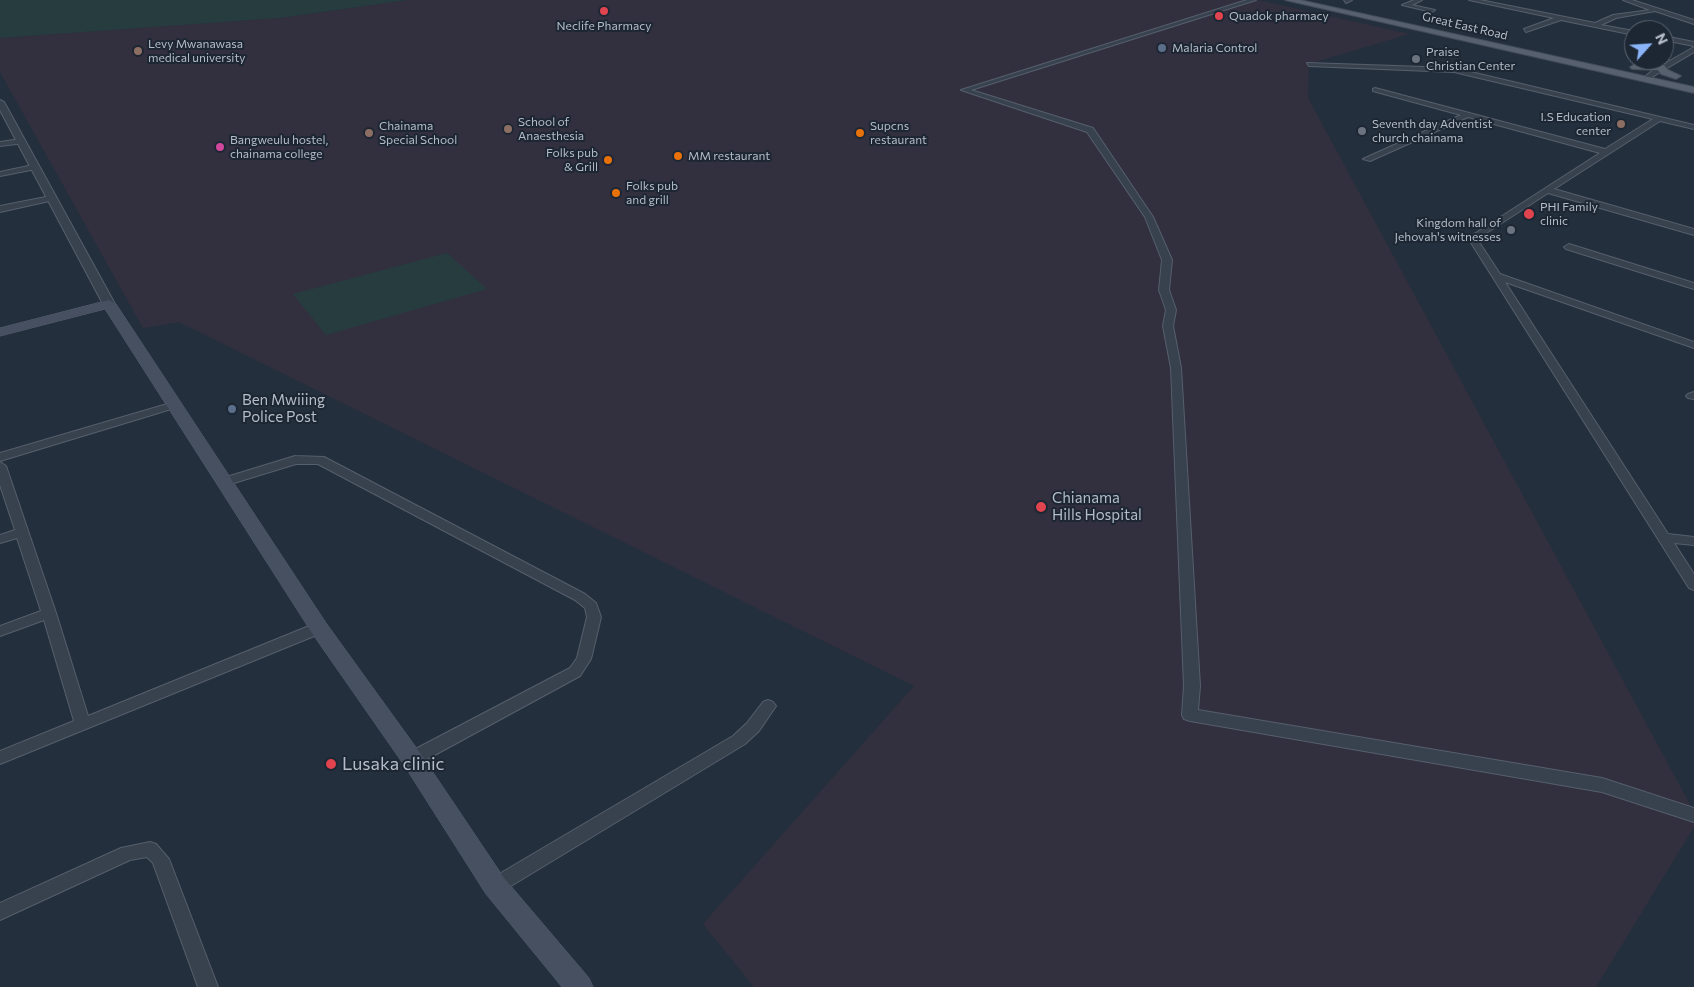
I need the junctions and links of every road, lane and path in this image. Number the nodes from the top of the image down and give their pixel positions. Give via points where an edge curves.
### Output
1 (1253, 0) edge
2 (1289, 0) edge
3 (1316, 0) edge
4 (1419, 0) edge
5 (1472, 0) edge
6 (1512, 0) edge
7 (1626, 0) edge
8 (1498, 5) junction
9 (1432, 10) dead end
10 (1657, 11) junction
11 (1561, 18) junction
12 (1694, 22) edge
13 (1596, 25) junction
14 (1526, 30) dead end
15 (1624, 31) edge
16 (1674, 40) edge
17 (1694, 44) edge
18 (1694, 49) edge
19 (1674, 61) edge
20 (1309, 64) dead end
21 (1624, 66) edge
22 (1658, 70) joint
23 (1645, 79) junction
24 (1694, 80) edge
25 (1375, 90) dead end
26 (1694, 90) edge
27 (0, 102) edge
28 (1467, 115) junction
29 (1658, 119) junction
30 (1694, 127) edge
31 (21, 140) junction
32 (0, 144) edge
33 (1606, 152) junction
34 (1367, 159) dead end
35 (33, 167) junction
36 (0, 174) edge
37 (1547, 190) junction
38 (51, 198) junction
39 (0, 210) edge
40 (1694, 232) edge
41 (1569, 247) dead end
42 (1497, 276) junction
43 (1694, 286) edge
44 (109, 304) junction
45 (0, 332) edge
46 (1694, 345) edge
47 (174, 405) junction
48 (0, 457) edge
49 (0, 466) edge
50 (224, 482) junction
51 (21, 532) junction
52 (1664, 538) junction
53 (0, 539) edge
54 (1694, 541) edge
55 (1694, 585) edge
56 (50, 613) junction
57 (319, 628) junction
58 (0, 631) edge
59 (768, 706) dead end
60 (83, 724) junction
61 (0, 758) edge
62 (412, 759) junction
63 (1694, 815) edge
64 (496, 886) junction
65 (0, 912) edge
66 (208, 987) edge
67 (579, 987) edge

1 - 63 street via 964,90 1090,130 1149,217 1167,260 1164,290 1171,310 1168,326 1176,368 1192,686 1190,715 1602,785
2 - 23 main road, Great East Road
3 - 21 main road, Great East Road
4 - 9 street via 1406,5
5 - 8 street
6 - 8 street
7 - 10 street
8 - 11 street
10 - 12 street
10 - 13 street via 1615,16
11 - 13 street
11 - 14 street
13 - 15 street
16 - 17 street
18 - 19 street
20 - 29 street via 1454,70
22 - 23 street
22 - 24 main road
23 - 26 main road, Great East Road
25 - 28 street
27 - 31 street
28 - 33 street
28 - 34 street
29 - 30 street
29 - 33 street
31 - 32 street
31 - 35 street
33 - 37 street
35 - 36 street
35 - 38 street
37 - 40 street
37 - 42 street via 1472,238
38 - 39 street
38 - 44 street
41 - 43 street
42 - 46 street
42 - 52 street
44 - 45 main road
44 - 47 main road
47 - 48 street
47 - 50 main road
49 - 51 street
50 - 57 main road
50 - 62 street via 295,460 320,460 580,597 591,606 594,617 584,659 575,672
51 - 53 street
51 - 56 street
52 - 54 street
52 - 55 street
56 - 58 street
56 - 60 street
57 - 60 street
57 - 62 main road
59 - 64 street via 739,740
60 - 61 street
62 - 64 main road
64 - 67 main road
65 - 66 street via 127,852 150,849 160,859

